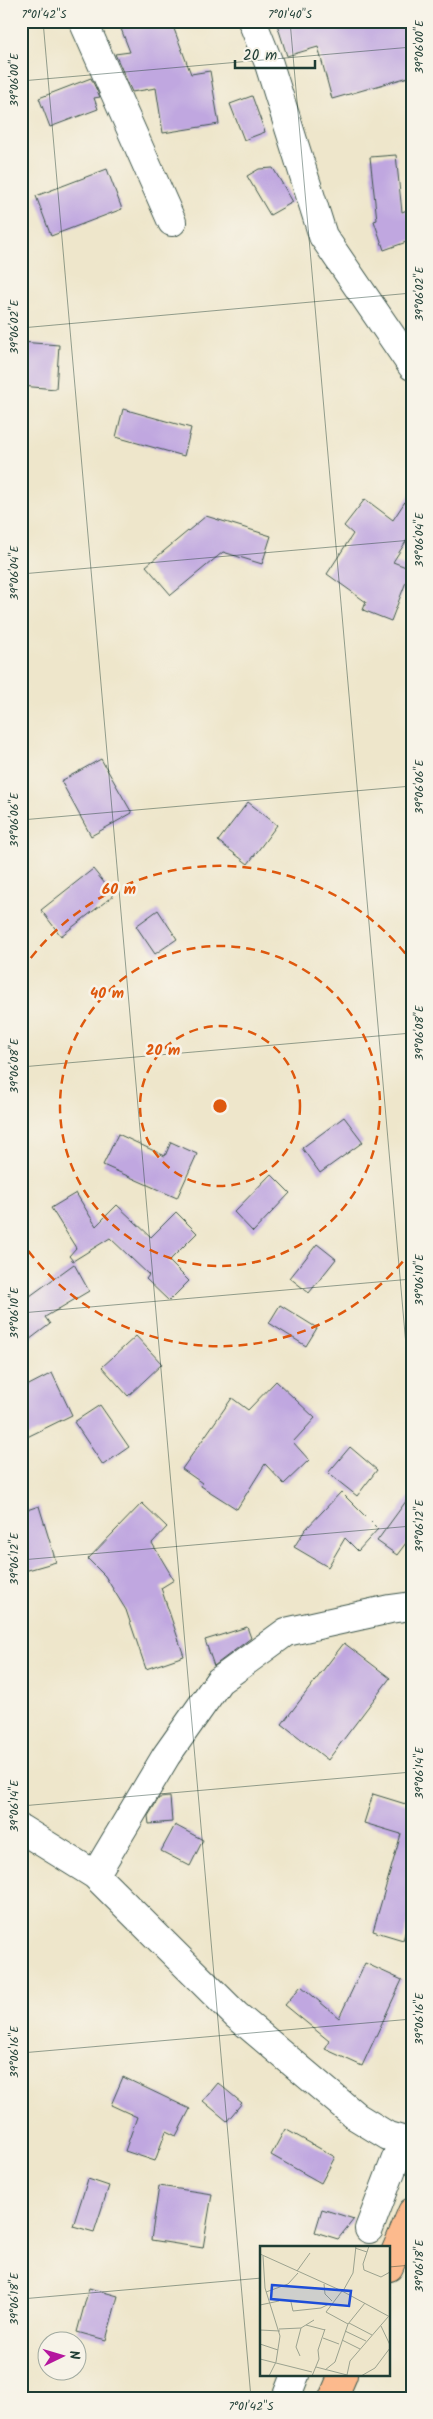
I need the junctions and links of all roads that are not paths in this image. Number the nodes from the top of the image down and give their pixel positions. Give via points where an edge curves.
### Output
1 (83, 21) edge
2 (252, 21) edge
3 (172, 222) dead end
4 (412, 366) edge
5 (412, 1606) edge
6 (21, 1829) edge
7 (95, 1875) junction
8 (408, 2141) edge
9 (412, 2212) edge
10 (369, 2230) dead end
11 (390, 2265) edge
12 (295, 2376) edge
13 (343, 2376) edge
14 (286, 2398) edge
15 (333, 2398) edge

1 - 3 street
2 - 4 street via 268,61 323,236
5 - 7 street via 286,1632 219,1681 166,1756
6 - 7 street
7 - 8 street via 236,2015 357,2117 388,2136
8 - 10 street
9 - 11 main road
12 - 14 street
13 - 15 main road

